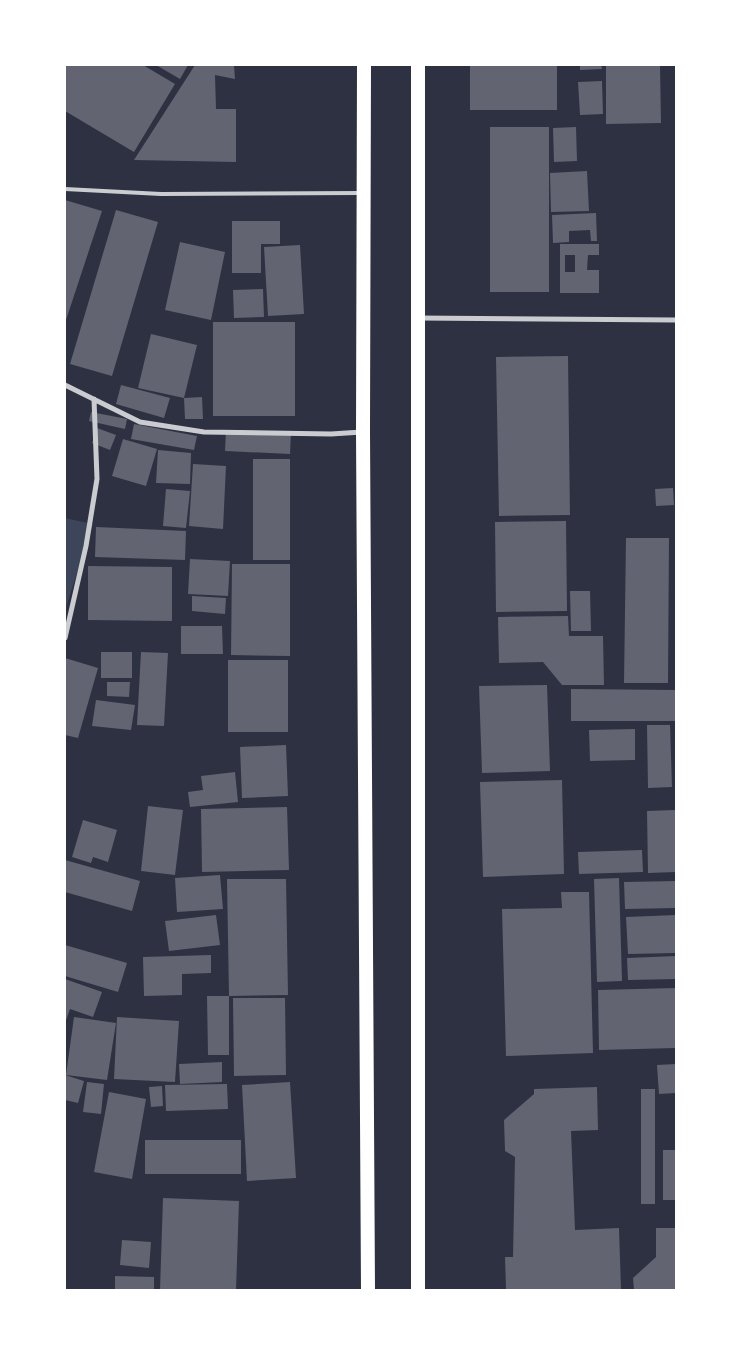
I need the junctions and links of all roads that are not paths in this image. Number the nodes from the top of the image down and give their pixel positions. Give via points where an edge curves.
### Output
1 (364, 65) edge
2 (418, 65) edge
3 (65, 189) edge
4 (364, 193) junction
5 (418, 318) junction
6 (676, 320) edge
7 (65, 385) edge
8 (94, 399) junction
9 (363, 432) junction
10 (65, 638) edge
11 (368, 1290) edge
12 (418, 1290) edge

1 - 4 highway
2 - 5 highway
3 - 4 lane via 161,194
4 - 9 highway
5 - 6 street
5 - 12 highway
7 - 8 street
8 - 9 street via 140,422 204,432
8 - 10 street via 97,479
9 - 11 highway

